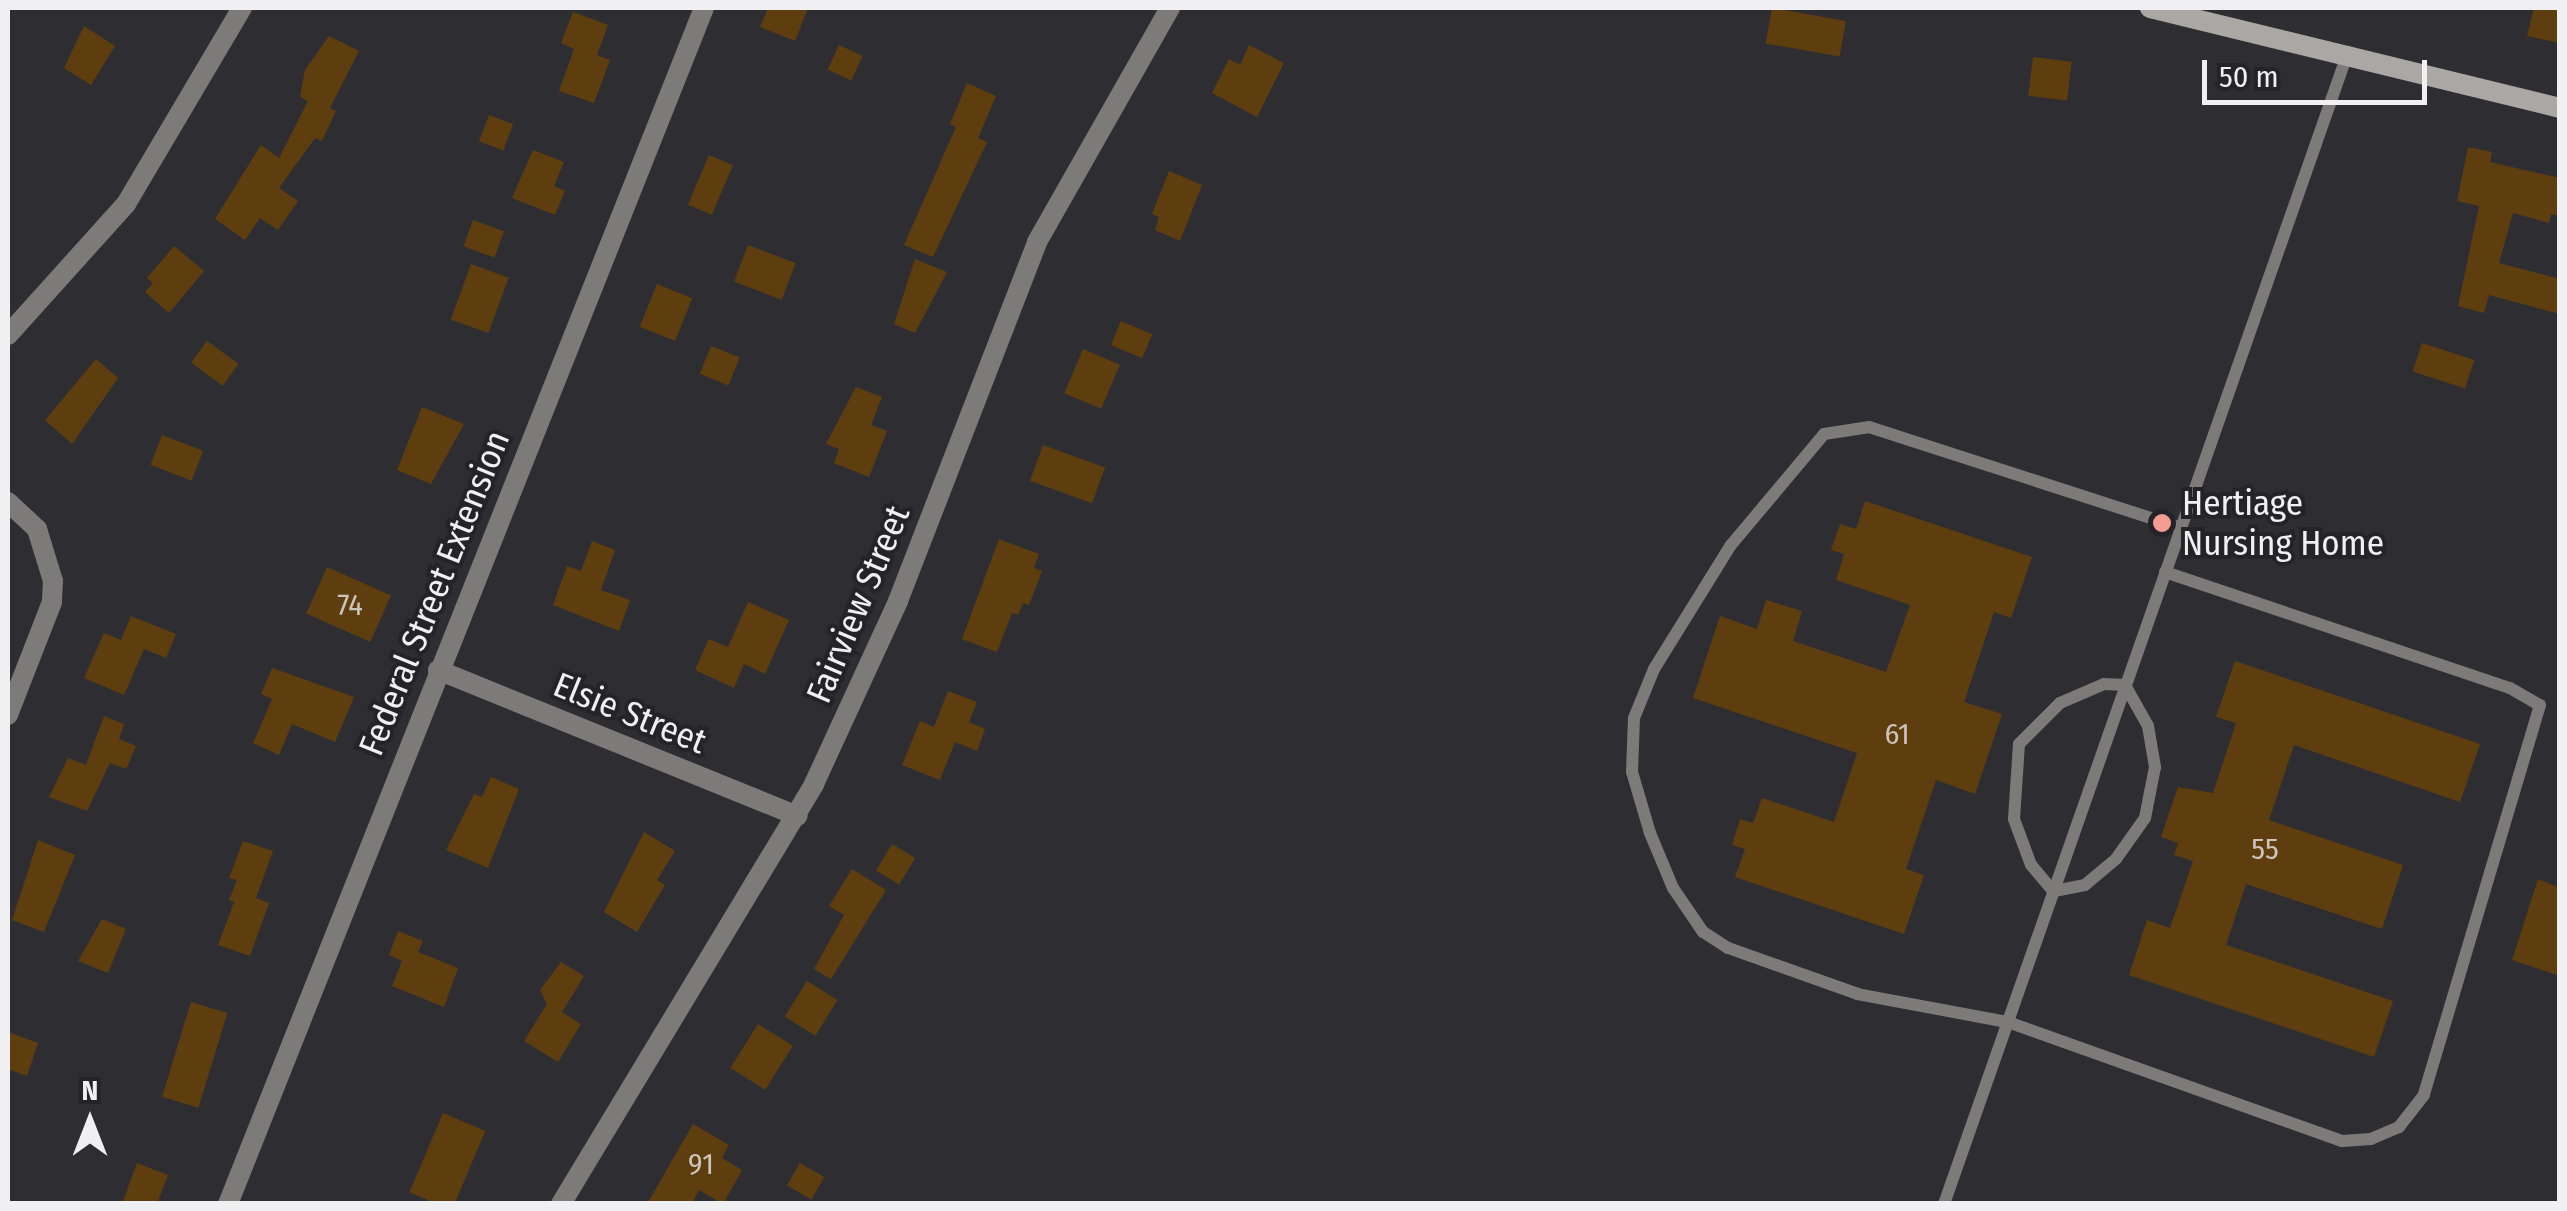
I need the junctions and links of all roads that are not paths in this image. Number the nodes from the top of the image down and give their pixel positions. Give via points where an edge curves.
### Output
1 (242, 8) edge
2 (704, 8) edge
3 (1170, 8) edge
4 (2150, 8) edge
5 (2348, 52) junction
6 (2560, 108) edge
7 (8, 335) edge
8 (8, 502) edge
9 (2181, 528) junction
10 (2165, 572) junction
11 (438, 670) junction
12 (2125, 686) junction
13 (8, 716) edge
14 (797, 816) junction
15 (2053, 891) junction
16 (2007, 1022) junction
17 (228, 1204) edge
18 (561, 1204) edge
19 (1944, 1204) edge

1 - 7 street via 126,204
2 - 11 street, Federal Street Extension
3 - 14 street, Fairview Street via 1037,242 898,601
4 - 5 street
5 - 6 street
5 - 9 lane
8 - 13 street via 37,529 53,581 52,602
9 - 10 lane
9 - 16 lane via 1869,427 1824,434 1731,545 1654,670 1634,718 1632,772 1650,833 1673,888 1703,932 1728,948 1858,994
10 - 12 lane
10 - 16 lane via 2510,688 2540,705 2424,1095 2399,1127 2372,1139 2342,1141
11 - 14 street, Elsie Street
11 - 17 street, Federal Street Extension
12 - 15 lane
12 - 15 lane via 2148,726 2155,767 2145,818 2116,859 2086,884
12 - 15 lane via 2104,684 2060,703 2019,744 2014,819 2031,864
14 - 18 street, Fairview Street
15 - 16 lane
16 - 19 lane

